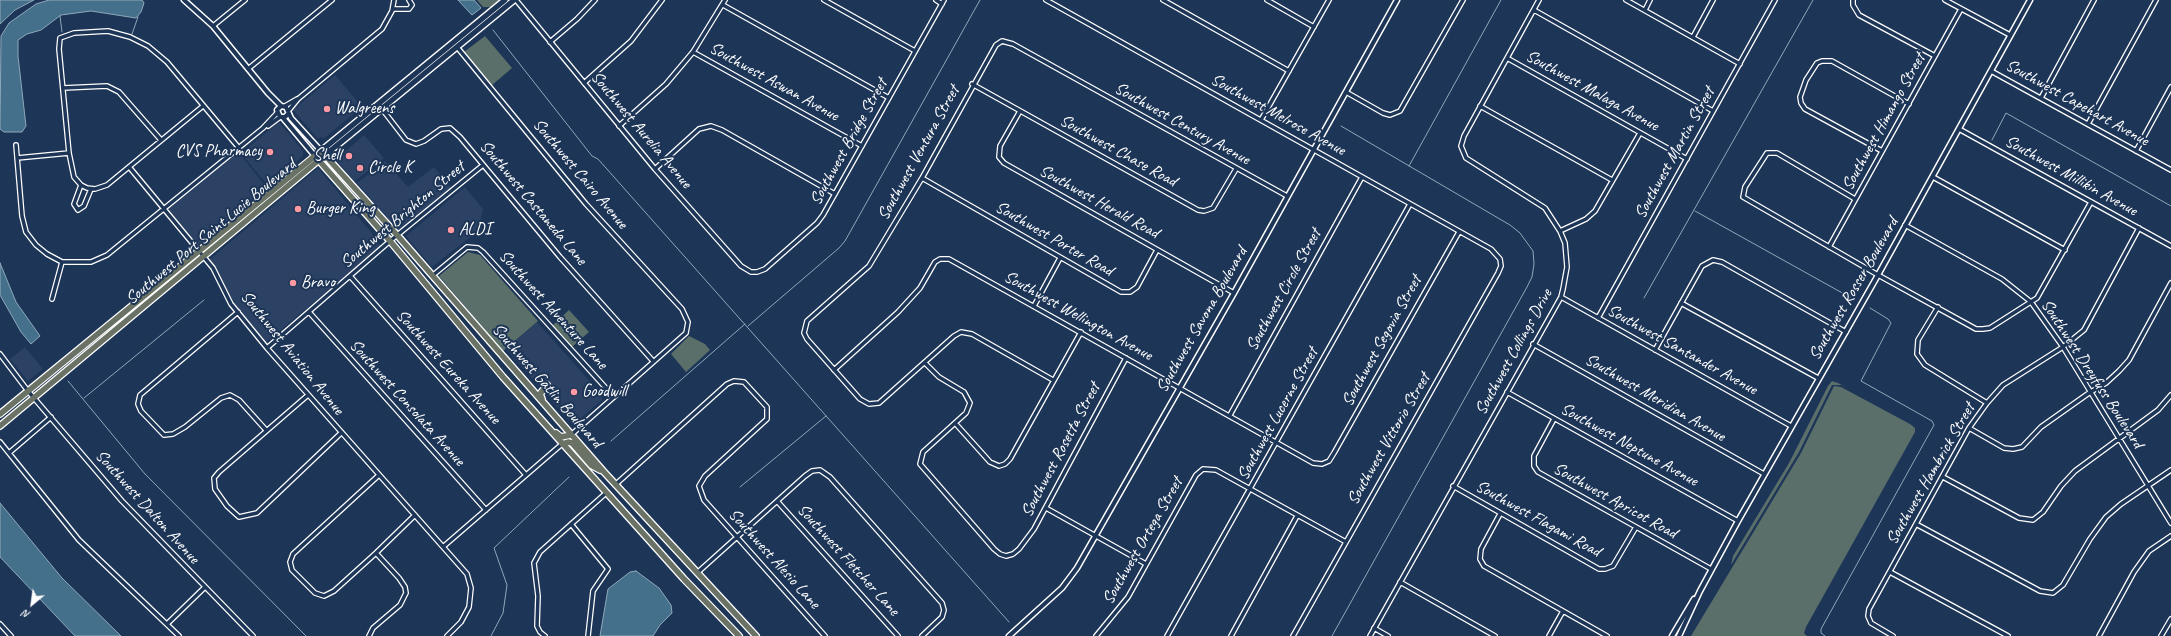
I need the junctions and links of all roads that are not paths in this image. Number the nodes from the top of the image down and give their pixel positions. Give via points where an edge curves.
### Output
1 (184, 0) edge
2 (245, 0) edge
3 (332, 0) edge
4 (394, 0) edge
5 (410, 0) edge
6 (505, 0) edge
7 (515, 0) edge
8 (595, 0) edge
9 (662, 0) edge
10 (725, 0) edge
11 (824, 0) edge
12 (936, 0) edge
13 (1046, 0) edge
14 (1163, 0) edge
15 (1266, 0) edge
16 (1329, 0) edge
17 (1397, 0) edge
18 (1463, 0) edge
19 (1539, 0) edge
20 (1626, 0) edge
21 (1650, 0) edge
22 (1713, 0) edge
23 (1775, 0) edge
24 (1946, 0) edge
25 (2030, 0) edge
26 (2094, 0) edge
27 (2156, 0) edge
28 (943, 2) edge
29 (1853, 2) edge
30 (723, 5) junction
31 (393, 9) junction
32 (1961, 9) junction
33 (1534, 10) junction
34 (1645, 10) junction
35 (213, 26) junction
36 (1314, 27) junction
37 (2010, 36) junction
38 (1693, 37) junction
39 (550, 42) junction
40 (455, 44) junction
41 (915, 51) junction
42 (693, 52) junction
43 (1935, 56) junction
44 (1507, 58) junction
45 (1740, 64) junction
46 (248, 69) junction
47 (1289, 71) junction
48 (1991, 71) junction
49 (1065, 73) joint
50 (584, 84) junction
51 (972, 84) junction
52 (2171, 87) edge
53 (63, 88) junction
54 (1346, 92) junction
55 (268, 93) junction
56 (889, 98) junction
57 (2041, 98) junction
58 (298, 99) junction
59 (1908, 104) junction
60 (203, 106) junction
61 (283, 106) junction
62 (1480, 106) junction
63 (382, 109) junction
64 (277, 111) junction
65 (1020, 111) junction
66 (1713, 111) junction
67 (288, 112) junction
68 (281, 118) junction
69 (1261, 120) junction
70 (2088, 124) junction
71 (619, 126) junction
72 (263, 128) junction
73 (1959, 129) junction
74 (1640, 133) junction
75 (161, 140) junction
76 (16, 145) dead end
77 (862, 146) junction
78 (239, 148) junction
79 (1313, 148) junction
80 (2136, 151) junction
81 (1882, 152) junction
82 (69, 153) junction
83 (323, 153) junction
84 (17, 158) junction
85 (317, 158) junction
86 (1687, 159) junction
87 (483, 165) junction
88 (130, 168) junction
89 (655, 169) junction
90 (1236, 169) junction
91 (2171, 170) edge
92 (1362, 177) junction
93 (1933, 177) junction
94 (922, 178) junction
95 (1612, 180) junction
96 (81, 185) junction
97 (91, 189) junction
98 (835, 194) junction
99 (1287, 196) junction
100 (1856, 199) junction
101 (2091, 202) junction
102 (1410, 204) junction
103 (164, 210) junction
104 (1905, 225) junction
105 (2139, 228) junction
106 (1560, 231) junction
107 (1459, 232) junction
108 (397, 235) junction
109 (390, 241) junction
110 (2171, 246) edge
111 (1829, 247) junction
112 (1156, 250) junction
113 (2065, 250) junction
114 (199, 251) junction
115 (1497, 254) joint
116 (204, 257) junction
117 (1060, 258) junction
118 (62, 262) junction
119 (751, 272) joint
120 (1878, 275) junction
121 (350, 276) junction
122 (432, 276) junction
123 (2171, 283) edge
124 (1234, 293) junction
125 (1561, 297) junction
126 (52, 299) dead end
127 (2031, 302) junction
128 (1682, 303) junction
129 (1034, 306) junction
130 (1938, 307) junction
131 (238, 312) junction
132 (309, 312) junction
133 (1598, 318) junction
134 (1081, 332) junction
135 (1846, 332) junction
136 (1533, 344) junction
137 (2063, 347) junction
138 (267, 348) junction
139 (1655, 350) junction
140 (0, 354) edge
141 (1126, 358) junction
142 (653, 362) junction
143 (925, 363) junction
144 (834, 370) junction
145 (1818, 378) junction
146 (1053, 380) junction
147 (1179, 387) junction
148 (28, 390) junction
149 (532, 390) junction
150 (1507, 392) junction
151 (2089, 393) junction
152 (2171, 394) edge
153 (308, 395) junction
154 (34, 397) junction
155 (614, 397) junction
156 (1987, 403) junction
157 (532, 411) junction
158 (0, 414) edge
159 (1230, 415) junction
160 (51, 417) junction
161 (1554, 419) junction
162 (955, 424) junction
163 (0, 426) edge
164 (563, 426) junction
165 (1791, 426) junction
166 (1970, 428) junction
167 (266, 430) junction
168 (341, 433) junction
169 (571, 435) junction
170 (2119, 439) junction
171 (0, 442) edge
172 (1278, 442) junction
173 (562, 444) junction
174 (9, 453) junction
175 (1327, 462) joint
176 (2171, 470) edge
177 (604, 472) junction
178 (379, 474) junction
179 (1764, 474) junction
180 (526, 475) junction
181 (1944, 477) junction
182 (615, 485) junction
183 (2148, 485) junction
184 (1453, 486) junction
185 (1251, 490) junction
186 (606, 493) junction
187 (777, 501) junction
188 (1046, 508) junction
189 (486, 510) junction
190 (1500, 514) junction
191 (415, 515) junction
192 (1297, 516) junction
193 (1738, 521) junction
194 (2171, 523) edge
195 (571, 524) junction
196 (1916, 524) junction
197 (1636, 527) junction
198 (1096, 536) junction
199 (2171, 536) edge
200 (736, 537) junction
201 (1346, 542) junction
202 (444, 546) junction
203 (376, 553) junction
204 (1146, 564) junction
205 (1711, 569) junction
206 (1890, 572) junction
207 (697, 574) junction
208 (1400, 582) junction
209 (204, 588) junction
210 (1700, 591) junction
211 (1563, 611) junction
212 (2171, 619) edge
213 (0, 624) edge
214 (168, 624) junction
215 (1374, 628) junction
216 (11, 636) edge
217 (179, 636) edge
218 (253, 636) edge
219 (369, 636) edge
220 (447, 636) edge
221 (545, 636) edge
222 (588, 636) edge
223 (739, 636) edge
224 (756, 636) edge
225 (825, 636) edge
226 (898, 636) edge
227 (922, 636) edge
228 (1009, 636) edge
229 (1096, 636) edge
230 (1167, 636) edge
231 (1232, 636) edge
232 (1293, 636) edge
233 (1370, 636) edge
234 (1388, 636) edge
235 (1495, 636) edge
236 (1549, 636) edge
237 (1606, 636) edge
238 (1672, 636) edge
239 (1679, 636) edge
240 (1893, 636) edge
241 (2008, 636) edge
242 (2099, 636) edge
243 (2162, 636) edge

1 - 35 street
2 - 35 street
3 - 46 street
4 - 31 street
5 - 31 street via 412,4 409,9
6 - 40 main road, Southwest Port Saint Lucie Boulevard
7 - 39 street, Southwest Aurelia Avenue
7 - 40 main road, Southwest Port Saint Lucie Boulevard
8 - 39 street
9 - 50 street via 631,41
10 - 30 street
11 - 41 street
12 - 28 street
13 - 69 street, Southwest Melrose Avenue
14 - 47 street
15 - 36 street
16 - 36 street
17 - 54 street, Southwest Savona Boulevard
18 - 54 street via 1400,111 1390,115 1383,113
19 - 33 street, Southwest Collings Drive
20 - 34 street
21 - 34 street
22 - 38 street
23 - 45 street, Southwest Martin Street
24 - 32 street
25 - 37 street, Southwest Rosser Boulevard
26 - 57 street
27 - 70 street
28 - 41 street, Southwest Bridge Street
29 - 43 street via 1859,15
30 - 42 street
30 - 56 street
31 - 58 street via 379,32
32 - 37 street
32 - 43 street, Southwest Himango Street
33 - 44 street, Southwest Collings Drive
33 - 66 street
34 - 38 street
35 - 46 street
36 - 47 street
37 - 48 street, Southwest Rosser Boulevard
38 - 45 street
39 - 50 street, Southwest Aurelia Avenue
40 - 63 main road, Southwest Port Saint Lucie Boulevard
40 - 83 main road, Southwest Port Saint Lucie Boulevard
40 - 142 street, Southwest Cairo Avenue via 586,204 682,309 688,322 686,333
41 - 56 street, Southwest Bridge Street
42 - 71 street via 666,84
42 - 77 street, Southwest Aswan Avenue
43 - 59 street, Southwest Himango Street
44 - 62 street, Southwest Collings Drive
44 - 74 street, Southwest Malaga Avenue
45 - 66 street, Southwest Martin Street
46 - 55 street
47 - 69 street
48 - 57 street, Southwest Capehart Avenue
48 - 73 street, Southwest Rosser Boulevard
49 - 51 street, Southwest Ventura Street via 1013,44 1002,41 993,48
49 - 90 street, Southwest Century Avenue
50 - 71 street, Southwest Aurelia Avenue
51 - 65 street, Southwest Chase Road
51 - 94 street, Southwest Ventura Street
52 - 80 street
53 - 60 street via 60,38 74,33 108,31 130,37 148,46 163,58
53 - 75 street via 107,86 119,92
53 - 82 street
54 - 79 street, Southwest Savona Boulevard
55 - 61 street
55 - 64 street
56 - 77 street, Southwest Bridge Street
57 - 70 street, Southwest Capehart Avenue
58 - 61 street
58 - 67 street
59 - 81 street, Southwest Himango Street
59 - 81 street via 1832,61 1817,63 1806,80 1800,97 1805,109
60 - 75 street
60 - 78 street
61 - 64 street
61 - 67 street
62 - 95 street
62 - 106 street, Southwest Collings Drive via 1461,146 1466,158 1545,208
63 - 83 main road, Southwest Port Saint Lucie Boulevard
63 - 87 street, Southwest Castaneda Lane via 406,140 416,144 441,129 450,128
64 - 68 street
64 - 72 street
65 - 90 street, Southwest Chase Road via 1201,211 1213,208
65 - 112 street, Southwest Herald Road via 1000,146 999,157 1004,163
66 - 86 street, Southwest Martin Street
67 - 68 street
67 - 83 street
68 - 72 street
68 - 85 street
69 - 79 street, Southwest Melrose Avenue
70 - 80 street, Southwest Capehart Avenue
71 - 89 street, Southwest Aurelia Avenue
72 - 78 street
73 - 93 street, Southwest Rosser Boulevard
73 - 101 street, Southwest Millikin Avenue
74 - 86 street, Southwest Malaga Avenue
74 - 95 street
75 - 88 street
76 - 84 street
77 - 98 street, Southwest Bridge Street
78 - 103 street
79 - 92 street, Southwest Melrose Avenue
79 - 99 street, Southwest Savona Boulevard
80 - 91 street, Southwest Capehart Avenue
81 - 100 street, Southwest Himango Street
82 - 84 street
82 - 96 street via 73,174
83 - 85 main road, Southwest Port Saint Lucie Boulevard
83 - 108 main road, Southwest Gatlin Boulevard
84 - 118 street via 22,216 26,232 36,245
85 - 109 main road, Southwest Gatlin Boulevard
85 - 114 main road, Southwest Port Saint Lucie Boulevard
85 - 116 main road, Southwest Port Saint Lucie Boulevard
86 - 133 street, Southwest Martin Street
87 - 108 street, Southwest Brighton Street
87 - 142 street, Southwest Castaneda Lane
88 - 97 street via 107,186
88 - 103 street, Southwest Aviation Avenue
89 - 98 street via 699,129 711,126
89 - 119 street, Southwest Aurelia Avenue via 741,266
90 - 99 street, Southwest Century Avenue
92 - 102 street, Southwest Melrose Avenue
92 - 159 street, Southwest Circle Street
93 - 104 street, Southwest Rosser Boulevard
93 - 113 street
94 - 117 street, Southwest Porter Road
94 - 144 street, Southwest Ventura Street via 870,266 805,324 807,339
95 - 106 street via 1592,215
96 - 97 street
96 - 97 street via 74,204 78,210 84,206
98 - 119 street, Southwest Bridge Street via 817,223 765,269
99 - 124 street, Southwest Savona Boulevard
100 - 111 street, Southwest Himango Street
100 - 111 street via 1777,153 1767,153 1745,187 1743,197
101 - 105 street, Southwest Millikin Avenue
101 - 113 street
102 - 107 street, Southwest Melrose Avenue
102 - 172 street, Southwest Lucerne Street
103 - 114 street, Southwest Aviation Avenue
103 - 118 street via 107,255 91,262
104 - 120 street, Southwest Rosser Boulevard
104 - 127 street, Southwest Dreyfuss Boulevard via 2002,279
105 - 110 street, Southwest Millikin Avenue
105 - 137 street, Southwest Hambrick Street via 2084,330
106 - 125 street, Southwest Collings Drive via 1567,259
107 - 115 street, Southwest Melrose Avenue
107 - 175 street, Southwest Segovia Street
108 - 109 street, Southwest Brighton Street
108 - 122 main road, Southwest Gatlin Boulevard
109 - 121 street, Southwest Brighton Street
109 - 157 main road, Southwest Gatlin Boulevard
111 - 120 street
112 - 117 street, Southwest Porter Road via 1137,287 1127,292 1117,290
112 - 124 street, Southwest Herald Road
113 - 127 street via 2043,291
114 - 116 street, Southwest Aviation Avenue
114 - 148 main road, Southwest Port Saint Lucie Boulevard
115 - 201 street, Southwest Vittorio Street via 1501,262 1498,273
116 - 131 street, Southwest Aviation Avenue
116 - 154 main road, Southwest Port Saint Lucie Boulevard
117 - 129 street
118 - 126 street
120 - 130 street
120 - 135 street, Southwest Rosser Boulevard
121 - 132 street, Southwest Brighton Street
121 - 180 street, Southwest Eureka Avenue
122 - 149 main road, Southwest Gatlin Boulevard
122 - 155 street, Southwest Adventure Lane via 467,247 478,248
123 - 151 street via 2129,360 2106,383
124 - 147 street, Southwest Savona Boulevard
125 - 133 street, Southwest Santander Avenue
125 - 136 street, Southwest Collings Drive
127 - 130 street via 1990,328 1983,329 1976,329
127 - 137 street, Southwest Dreyfuss Boulevard
128 - 135 street via 1702,266 1713,260 1722,262
128 - 139 street
128 - 145 street
129 - 134 street, Southwest Wellington Avenue
129 - 144 street, Southwest Wellington Avenue via 953,261 943,258 935,262 920,288 898,312
130 - 156 street via 1918,340 1917,354 1925,365
131 - 138 street, Southwest Aviation Avenue
131 - 167 street via 140,395 138,404 141,411 164,435 173,434 185,427 221,398 230,395 239,400
132 - 138 street, Southwest Brighton Street
132 - 189 street, Southwest Consolata Avenue
133 - 139 street, Southwest Santander Avenue
134 - 141 street, Southwest Wellington Avenue
134 - 146 street
135 - 145 street, Southwest Rosser Boulevard
136 - 150 street, Southwest Collings Drive
136 - 179 street, Southwest Meridian Avenue
137 - 151 street, Southwest Dreyfuss Boulevard
137 - 156 street, Southwest Hambrick Street via 2003,385
138 - 153 street, Southwest Aviation Avenue
139 - 165 street, Southwest Santander Avenue
140 - 148 street, Southwest Dalton Avenue
141 - 147 street, Southwest Wellington Avenue
141 - 188 street, Southwest Rosetta Street
142 - 155 street
143 - 144 street via 879,403 872,405 864,402
143 - 146 street via 958,333 965,332
143 - 162 street via 939,377 964,392 970,399 968,409
145 - 165 street, Southwest Rosser Boulevard
146 - 162 street via 1010,459 1002,466 990,462
147 - 159 street, Southwest Wellington Avenue
147 - 198 street, Southwest Savona Boulevard
148 - 154 street, Southwest Dalton Avenue
148 - 158 main road, Southwest Port Saint Lucie Boulevard
149 - 164 main road, Southwest Gatlin Boulevard
149 - 164 main road via 537,391 547,385 540,395
150 - 161 street, Southwest Neptune Avenue
150 - 184 street, Southwest Collings Drive
151 - 166 street via 2041,427 2022,447 2004,448
151 - 170 street, Southwest Dreyfuss Boulevard
152 - 170 street via 2158,410
153 - 167 street
153 - 168 street, Southwest Aviation Avenue
154 - 160 street, Southwest Dalton Avenue
154 - 163 main road, Southwest Port Saint Lucie Boulevard
155 - 169 street
156 - 166 street, Southwest Hambrick Street
157 - 169 main road via 559,436
157 - 173 main road, Southwest Gatlin Boulevard
159 - 172 street, Southwest Wellington Avenue
160 - 174 street
160 - 209 street, Southwest Dalton Avenue via 122,502
161 - 193 street, Southwest Neptune Avenue
161 - 197 street, Southwest Apricot Road via 1534,456 1533,463 1536,469
162 - 188 street, Southwest Rosetta Street via 923,452 920,461 922,469 998,553 1006,556 1016,552
164 - 169 main road, Southwest Gatlin Boulevard
165 - 179 street, Southwest Rosser Boulevard
166 - 181 street, Southwest Hambrick Street
167 - 168 street via 214,478 215,488 226,506 239,518 257,513
168 - 178 street, Southwest Aviation Avenue
169 - 177 main road, Southwest Gatlin Boulevard
170 - 181 street via 2075,471 2033,520 2027,521
170 - 183 street, Southwest Dreyfuss Boulevard
171 - 174 street
172 - 175 street, Southwest Wellington Avenue via 1313,463
172 - 185 street, Southwest Lucerne Street
173 - 177 main road via 572,443 591,465
173 - 180 street
173 - 186 main road, Southwest Gatlin Boulevard
174 - 214 street via 80,540
176 - 183 street
177 - 182 main road, Southwest Gatlin Boulevard
178 - 191 street, Southwest Aviation Avenue
178 - 203 street via 293,554 290,562 292,570 314,593 324,596 334,591
179 - 193 street, Southwest Rosser Boulevard
180 - 189 street
181 - 196 street, Southwest Hambrick Street
182 - 200 street, Southwest Alesio Lane via 727,384 734,381 744,382 768,410 767,419 705,476 699,486 704,500
182 - 207 main road, Southwest Gatlin Boulevard
183 - 194 street, Southwest Dreyfuss Boulevard
183 - 196 street via 2106,517 2063,585 2055,593 2040,591
184 - 190 street, Southwest Flagami Road
184 - 208 street, Southwest Collings Drive
185 - 192 street
185 - 204 street, Southwest Ortega Street via 1216,470 1206,468 1196,475
185 - 230 street, Southwest Lucerne Street
186 - 195 street
186 - 223 main road, Southwest Gatlin Boulevard
187 - 200 street
187 - 226 street, Southwest Fletcher Lane
187 - 227 street via 809,473 818,470 830,477 944,607 940,620
188 - 198 street
189 - 202 street
190 - 197 street, Southwest Flagami Road via 1602,569 1611,567 1618,560
190 - 211 street via 1481,549 1481,563 1487,569
191 - 202 street, Southwest Aviation Avenue
191 - 203 street
192 - 201 street
192 - 231 street
193 - 205 street, Southwest Rosser Boulevard
195 - 221 street via 540,552 534,563 538,596 537,626
195 - 222 street via 608,569 593,591
196 - 206 street, Southwest Hambrick Street
197 - 205 street, Southwest Apricot Road
198 - 204 street
198 - 228 street, Southwest Savona Boulevard via 1062,588
199 - 242 street via 2149,552 2134,572
200 - 207 street
200 - 225 street, Southwest Alesio Lane
201 - 232 street, Southwest Vittorio Street
202 - 220 street, Southwest Aviation Avenue via 467,574 471,588 469,607 464,617
203 - 219 street via 404,583 406,593 400,605 373,628
204 - 229 street, Southwest Ortega Street via 1128,597
205 - 210 street, Southwest Rosser Boulevard
206 - 240 street, Southwest Hambrick Street via 1868,609 1869,620
206 - 241 street
207 - 224 main road, Southwest Gatlin Boulevard
208 - 215 street, Southwest Collings Drive
208 - 235 street
209 - 214 street
209 - 218 street, Southwest Dalton Avenue
210 - 238 street, Southwest Rosser Boulevard
210 - 239 street, Southwest Rosser Boulevard
211 - 236 street
211 - 237 street
212 - 243 street
213 - 216 street
214 - 217 street
215 - 233 street, Southwest Collings Drive
215 - 234 street

